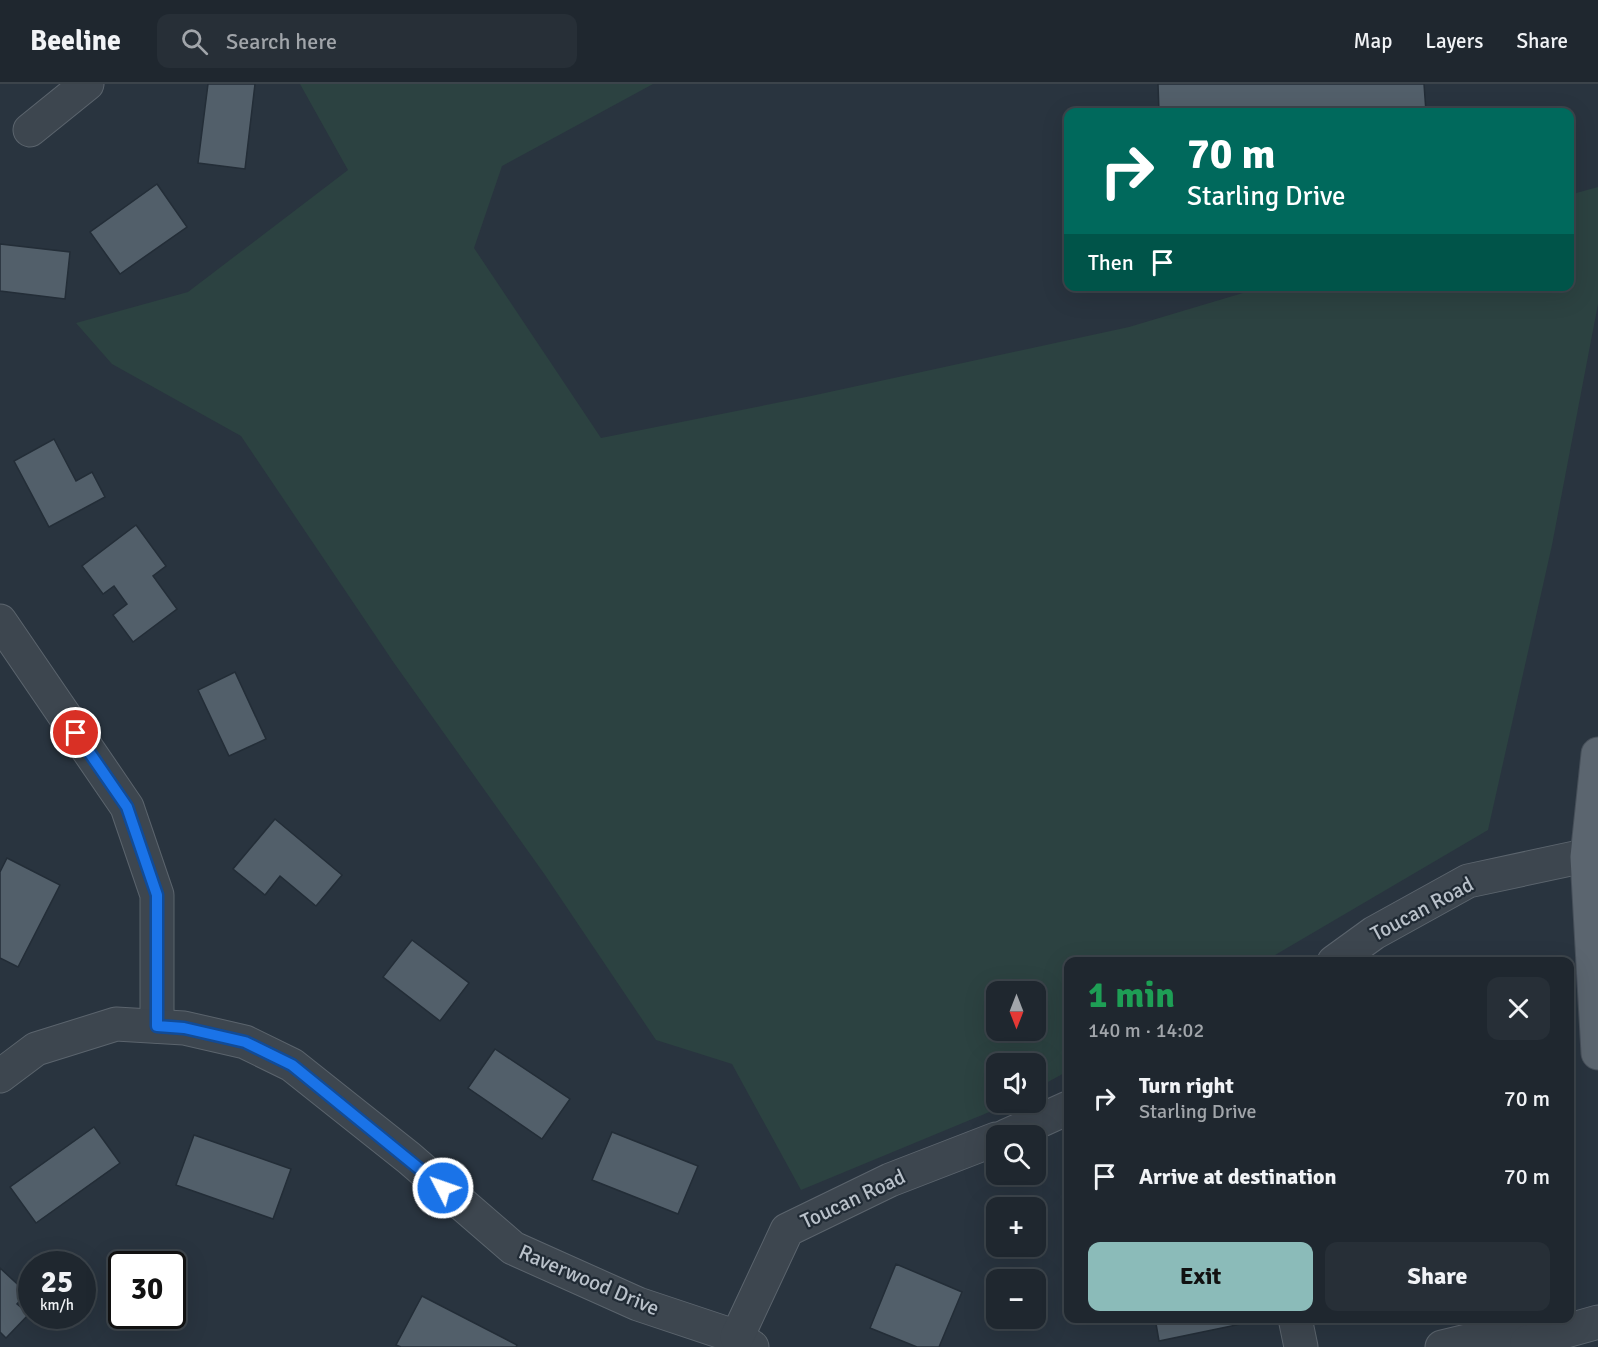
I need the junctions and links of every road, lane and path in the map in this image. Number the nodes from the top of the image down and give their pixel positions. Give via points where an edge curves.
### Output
1 (87, 84) edge
2 (30, 130) dead end
3 (0, 621) edge
4 (1598, 754) edge
5 (1592, 855) edge
6 (1341, 957) edge
7 (157, 1026) junction
8 (1598, 1053) edge
9 (0, 1077) edge
10 (1064, 1110) edge
11 (1030, 1125) edge
12 (986, 1143) edge
13 (1598, 1322) edge
14 (1296, 1323) edge
15 (745, 1342) edge
16 (1528, 1344) edge
17 (1301, 1347) edge
18 (1442, 1347) edge

1 - 2 street
3 - 7 street via 127,807 157,895
4 - 5 main road
5 - 6 street, Toucan Road via 1468,881 1374,933
5 - 8 main road
7 - 9 street, Raverwood Drive via 117,1024 36,1049
7 - 15 street, Raverwood Drive via 245,1042 292,1065 513,1248 638,1304
10 - 11 street
12 - 15 street, Toucan Road via 890,1180 787,1230
13 - 16 street
14 - 17 street
16 - 18 street via 1496,1334

